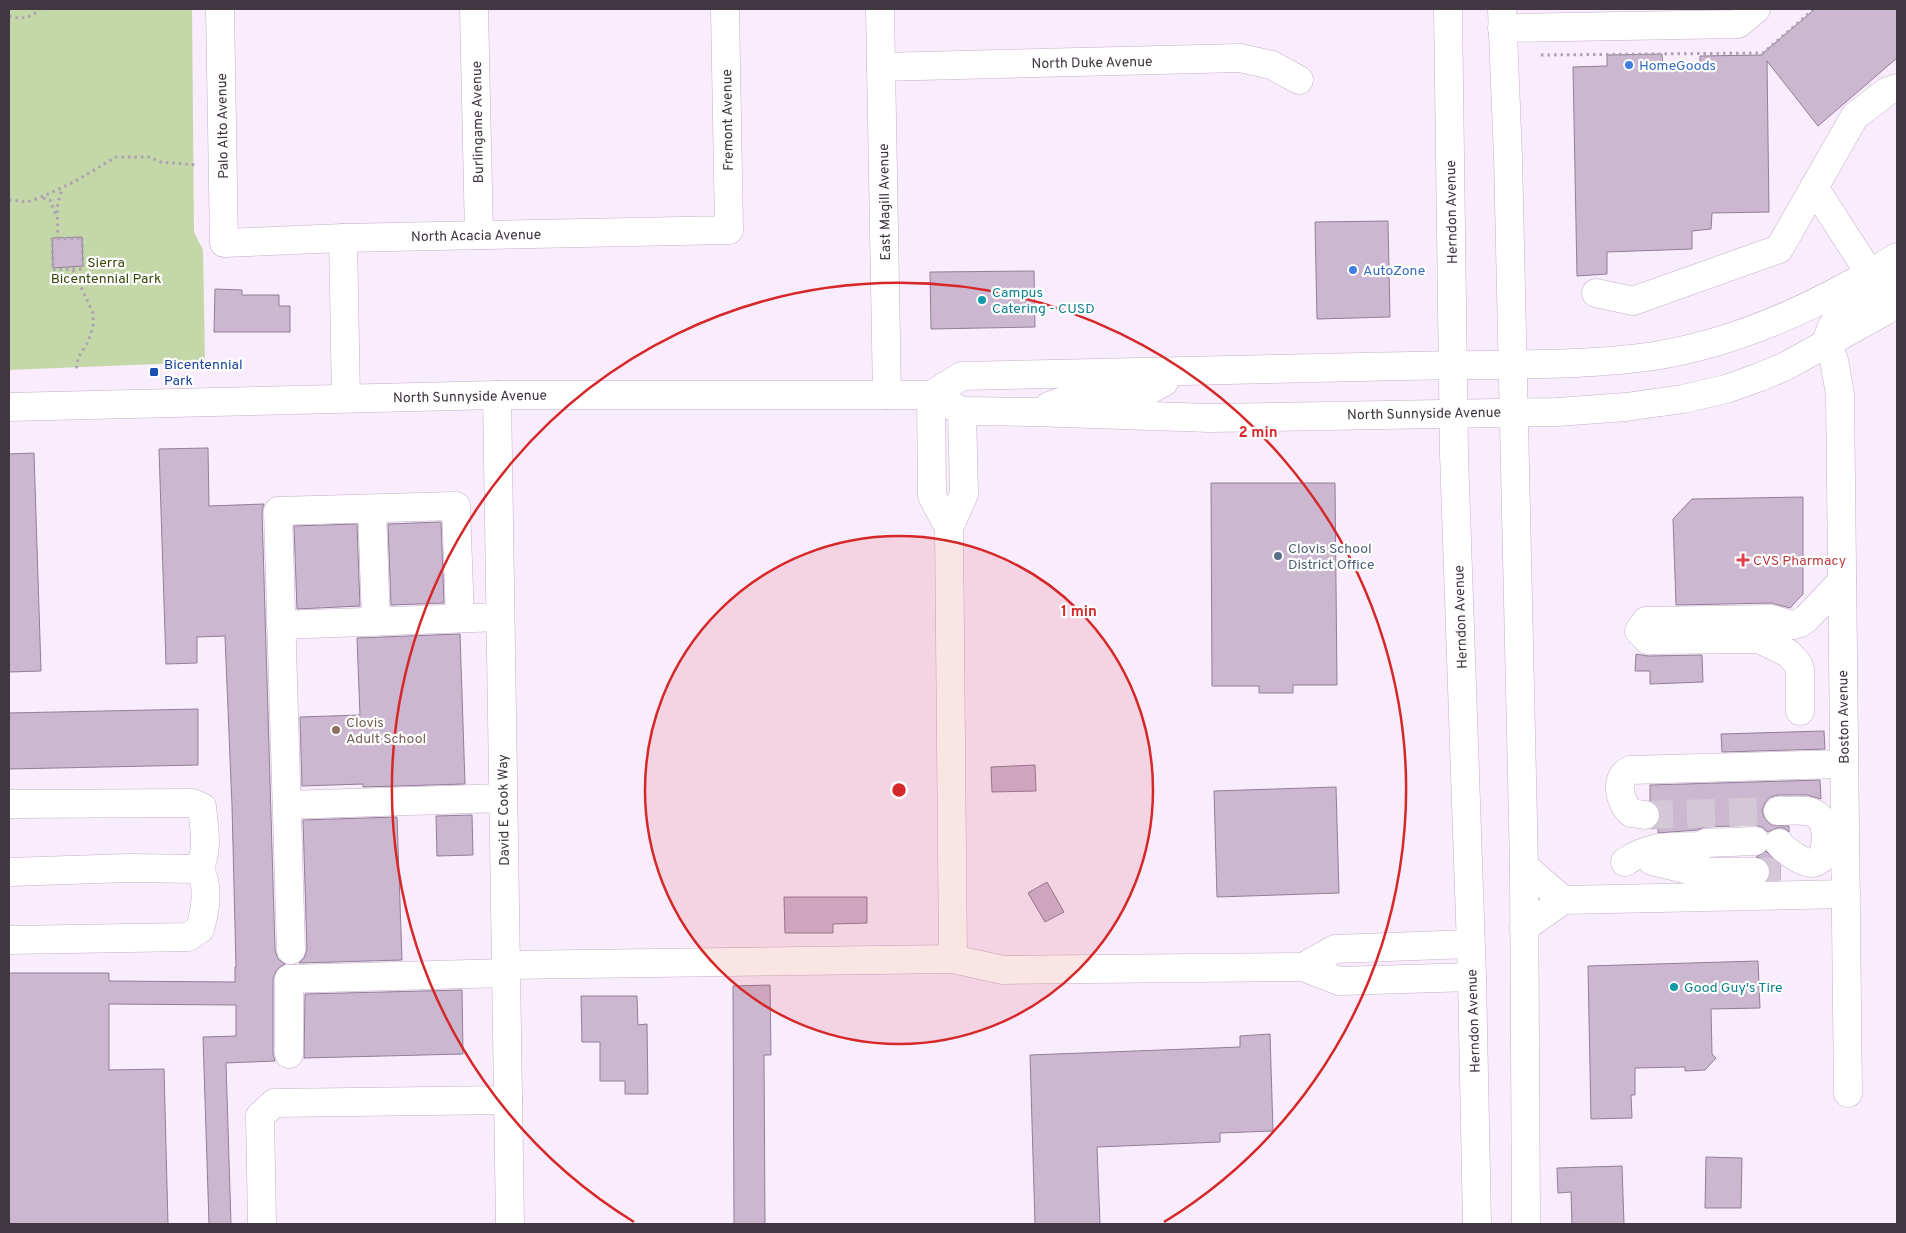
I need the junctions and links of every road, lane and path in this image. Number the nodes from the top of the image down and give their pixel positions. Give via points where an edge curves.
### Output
1 (40, 9) edge
2 (220, 9) edge
3 (474, 9) edge
4 (725, 9) edge
5 (880, 9) edge
6 (1448, 9) edge
7 (1756, 9) edge
8 (9, 16) edge
9 (1721, 17) edge
10 (1502, 19) edge
11 (881, 67) junction
12 (1299, 80) dead end
13 (1897, 88) edge
14 (196, 165) dead end
15 (1814, 187) junction
16 (62, 188) junction
17 (40, 198) junction
18 (9, 200) edge
19 (58, 225) junction
20 (729, 230) joint
21 (479, 235) junction
22 (342, 238) junction
23 (58, 239) junction
24 (224, 243) joint
25 (1897, 256) edge
26 (74, 270) junction
27 (1870, 274) junction
28 (1897, 280) edge
29 (1596, 293) dead end
30 (1897, 302) edge
31 (1827, 344) junction
32 (1512, 364) junction
33 (1454, 365) junction
34 (76, 372) dead end
35 (1166, 372) junction
36 (497, 395) junction
37 (887, 395) junction
38 (931, 395) junction
39 (346, 398) junction
40 (9, 407) edge
41 (962, 411) junction
42 (1513, 411) junction
43 (1034, 412) junction
44 (1454, 412) junction
45 (372, 508) junction
46 (948, 528) junction
47 (1842, 581) junction
48 (500, 617) junction
49 (460, 618) junction
50 (376, 622) junction
51 (281, 625) junction
52 (1800, 710) dead end
53 (1844, 764) junction
54 (503, 798) junction
55 (9, 804) edge
56 (287, 805) junction
57 (1778, 811) tunnel mouth
58 (1645, 815) tunnel mouth
59 (1775, 855) junction
60 (1524, 866) junction
61 (199, 869) junction
62 (9, 872) edge
63 (1846, 894) junction
64 (1563, 900) junction
65 (1524, 928) junction
66 (9, 940) edge
67 (1470, 944) junction
68 (291, 950) dead end
69 (953, 959) junction
70 (1303, 967) junction
71 (506, 969) junction
72 (1472, 977) junction
73 (289, 1054) dead end
74 (1848, 1093) dead end
75 (508, 1100) junction
76 (1477, 1177) junction
77 (262, 1224) edge
78 (507, 1224) edge
79 (1477, 1224) edge
80 (1487, 1224) edge
81 (1526, 1224) edge

1 - 8 path via 28,17 18,19
2 - 24 main road, Palo Alto Avenue
3 - 21 main road, Burlingame Avenue
4 - 20 main road, Fremont Avenue
5 - 11 main road, East Magill Avenue
6 - 33 main road, Herndon Avenue
7 - 9 main road via 1738,24
9 - 10 main road
10 - 32 main road
11 - 12 main road, North Duke Avenue via 1240,58 1272,65
11 - 37 main road, East Magill Avenue
13 - 15 main road via 1854,116
14 - 16 path via 161,162 149,157 116,157
15 - 27 main road
15 - 29 main road via 1779,249 1633,301
16 - 17 path
16 - 19 path via 57,208
17 - 18 path via 27,202
17 - 19 path via 50,200
19 - 23 path
20 - 21 main road, North Acacia Avenue
21 - 22 main road, North Acacia Avenue
22 - 24 main road, North Acacia Avenue
22 - 39 main road
23 - 26 path via 52,239 53,270
23 - 26 path via 82,238 83,269
25 - 27 main road
26 - 34 path via 92,313 93,326 78,358
27 - 32 main road via 1792,314 1685,350 1618,360
28 - 31 main road via 1840,314 1828,333
30 - 31 main road, North Sunnyside Avenue
31 - 42 main road, North Sunnyside Avenue via 1760,377 1684,399 1557,412
31 - 47 main road, Boston Avenue via 1834,360 1840,394
32 - 33 main road
32 - 42 main road
33 - 35 main road
33 - 44 main road, Herndon Avenue
35 - 38 main road via 962,376
35 - 43 main road via 1164,382 1144,394 1086,393
36 - 37 main road, North Sunnyside Avenue
36 - 39 main road, North Sunnyside Avenue
36 - 48 main road, David E Cook Way
37 - 38 main road, North Sunnyside Avenue
38 - 41 main road, North Sunnyside Avenue
38 - 46 main road via 932,496
39 - 40 main road, North Sunnyside Avenue
41 - 43 main road, North Sunnyside Avenue
41 - 46 main road via 964,494
42 - 44 main road, North Sunnyside Avenue
42 - 60 main road
43 - 44 main road, North Sunnyside Avenue via 1210,418
44 - 67 main road, Herndon Avenue
45 - 49 main road via 456,506
45 - 50 main road
45 - 51 main road via 278,511
46 - 69 main road
47 - 52 main road via 1807,618 1793,625 1771,619 1646,621 1639,631 1648,640 1759,639 1788,653 1800,670
47 - 53 main road, Boston Avenue
48 - 49 main road
48 - 54 main road, David E Cook Way
49 - 50 main road
50 - 51 main road
51 - 56 main road
53 - 58 main road via 1630,770 1621,780 1623,804 1631,813
53 - 63 main road, Boston Avenue
54 - 56 main road
54 - 71 main road, David E Cook Way
55 - 61 main road via 192,803 202,807 206,840 204,860
56 - 68 main road
57 - 59 main road via 1808,811 1819,818 1827,835 1823,857 1814,863
59 - 59 main road via 1702,846 1653,848 1625,862
60 - 64 main road
60 - 65 main road
61 - 62 main road
61 - 66 main road via 204,876 205,914 200,929 188,937
63 - 64 main road
63 - 74 main road, Boston Avenue
64 - 65 main road
65 - 81 main road
67 - 70 main road via 1335,949
67 - 72 main road, Herndon Avenue
69 - 70 main road via 1003,970
69 - 71 main road
70 - 72 main road via 1339,981
71 - 73 main road via 289,979
71 - 75 main road, David E Cook Way
72 - 76 main road, Herndon Avenue
75 - 77 main road via 274,1103 260,1116
75 - 78 main road, David E Cook Way
76 - 79 main road, Herndon Avenue
76 - 80 main road

